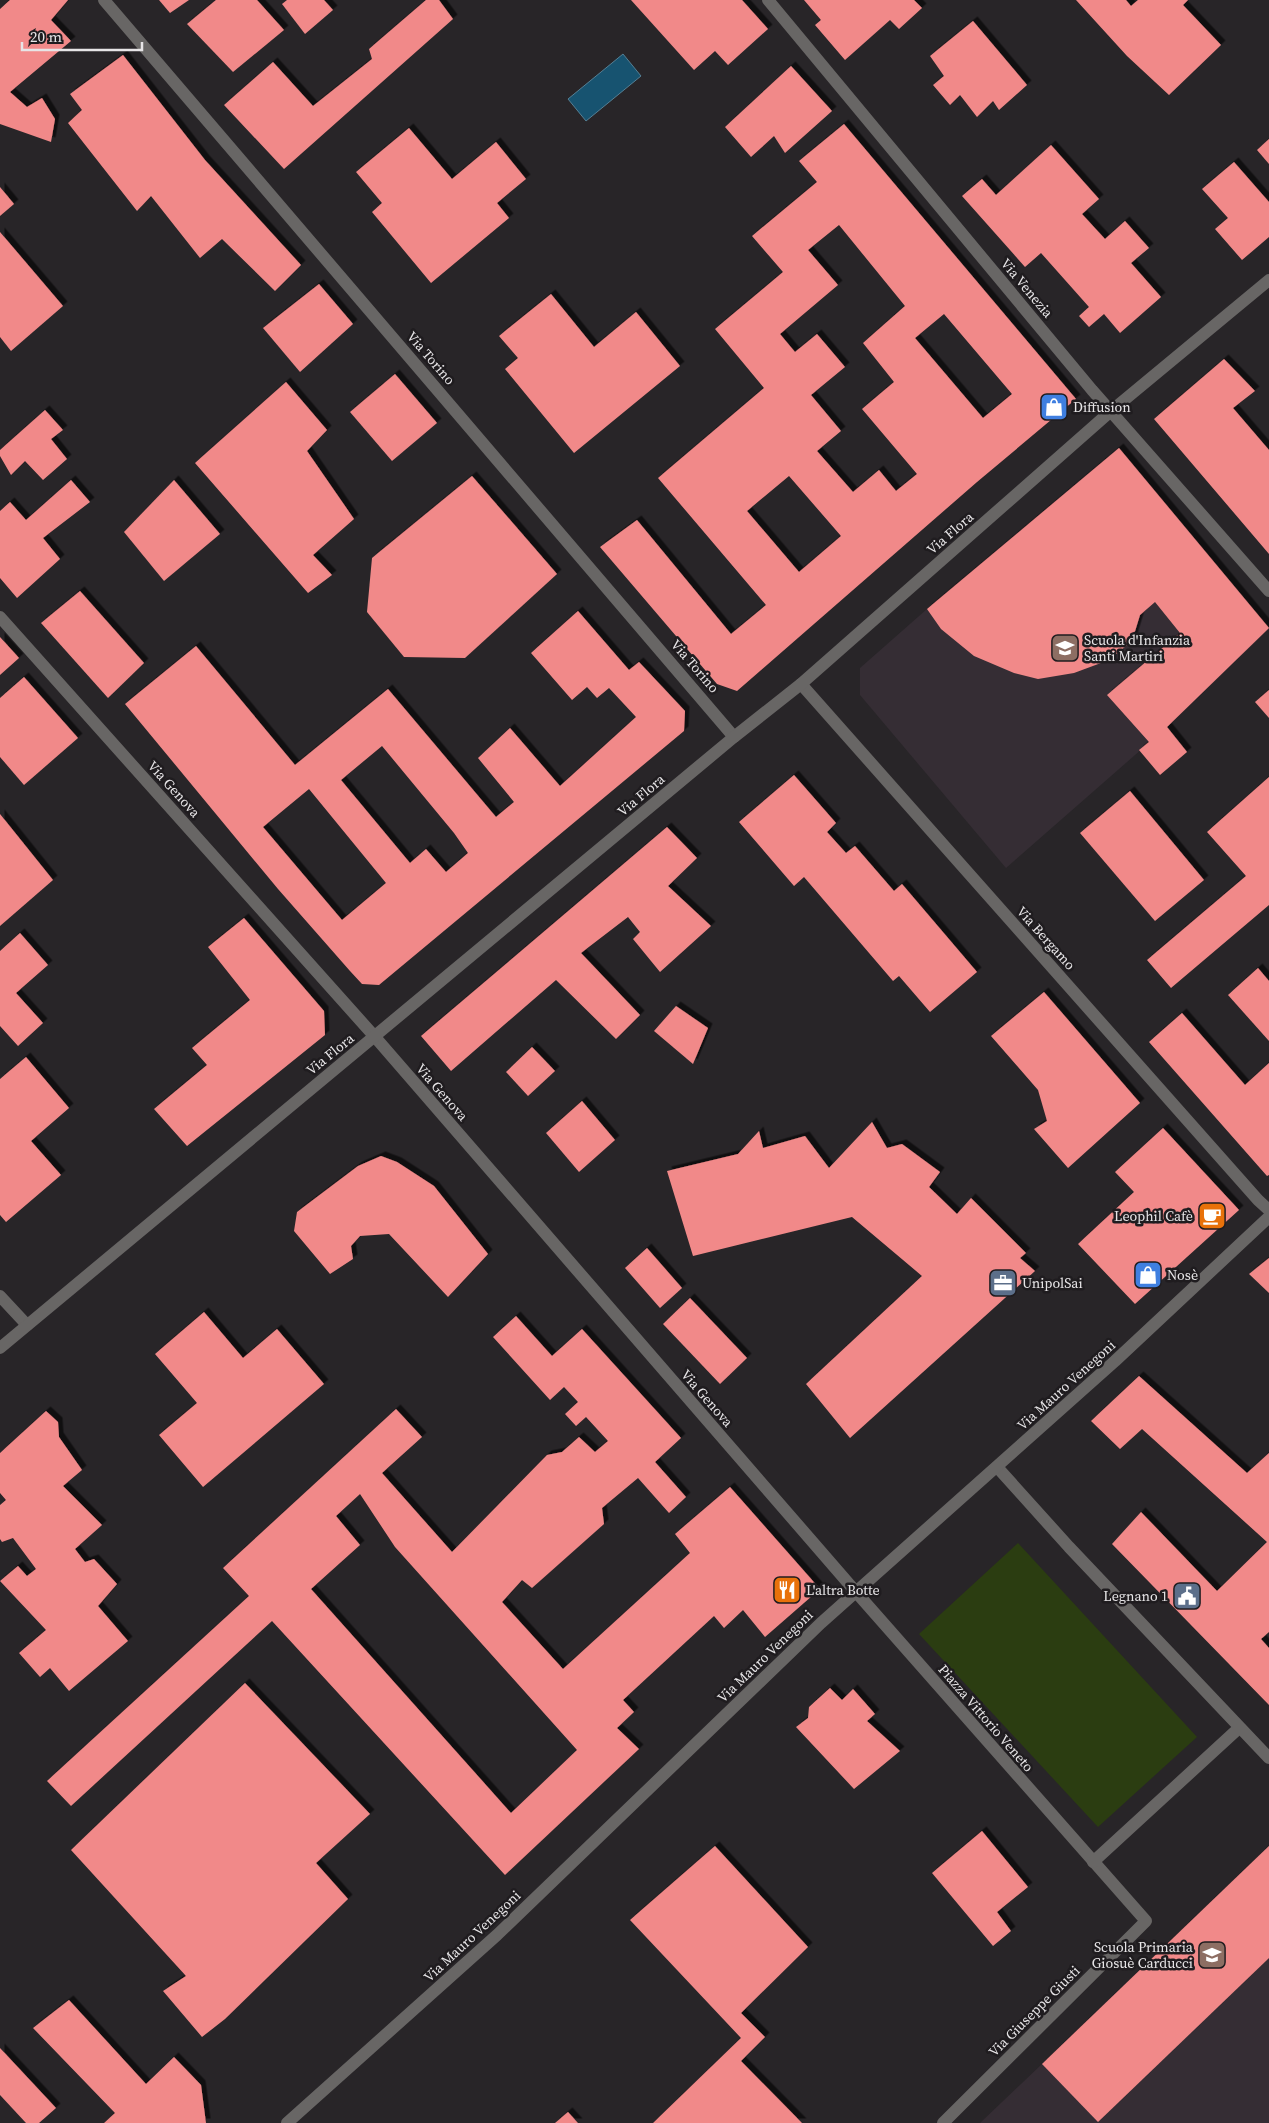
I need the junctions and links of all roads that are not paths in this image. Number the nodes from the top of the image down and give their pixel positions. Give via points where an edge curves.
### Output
1 (104, 0) edge
2 (768, 0) edge
3 (1269, 280) edge
4 (1111, 411) junction
5 (1269, 591) edge
6 (0, 616) edge
7 (801, 684) junction
8 (734, 737) junction
9 (375, 1037) junction
10 (1269, 1210) edge
11 (1269, 1217) edge
12 (0, 1296) edge
13 (26, 1325) junction
14 (0, 1348) edge
15 (997, 1467) junction
16 (856, 1592) junction
17 (1239, 1728) junction
18 (1269, 1758) edge
19 (1093, 1862) junction
20 (1146, 1921) joint
21 (287, 2123) edge
22 (943, 2123) edge

1 - 8 street, Via Torino
2 - 4 street, Via Venezia
3 - 4 street, Via Flora
4 - 5 street, Via Venezia
4 - 7 street, Via Flora
6 - 9 street, Via Genova
7 - 8 street, Via Flora
7 - 10 street, Via Bergamo
8 - 9 street, Via Flora
9 - 13 street, Via Flora
9 - 16 street, Via Genova
11 - 15 street, Via Mauro Venegoni via 1115,1362
12 - 13 street
13 - 14 street, Via Flora
15 - 16 street, Via Mauro Venegoni
15 - 17 street
16 - 19 street, Piazza Vittorio Veneto
16 - 21 street, Via Mauro Venegoni via 497,1935
17 - 18 street
17 - 19 street
19 - 20 street, Piazza Vittorio Veneto
20 - 22 street, Via Giuseppe Giusti

